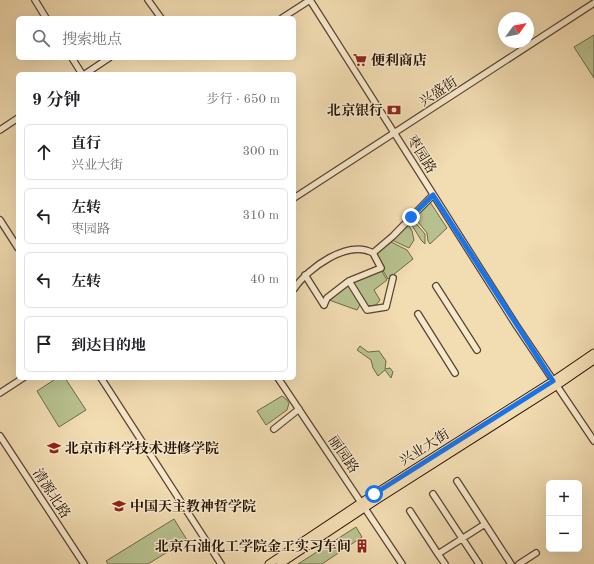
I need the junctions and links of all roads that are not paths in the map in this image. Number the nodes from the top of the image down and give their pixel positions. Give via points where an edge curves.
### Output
1 (34, 0) edge
2 (148, 0) edge
3 (310, 0) edge
4 (594, 3) edge
5 (45, 16) edge
6 (158, 16) edge
7 (285, 16) edge
8 (74, 60) edge
9 (106, 60) edge
10 (82, 72) edge
11 (87, 72) edge
12 (16, 119) edge
13 (0, 130) edge
14 (394, 133) junction
15 (433, 195) junction
16 (296, 197) edge
17 (0, 220) edge
18 (16, 245) edge
19 (373, 253) junction
20 (305, 275) junction
21 (393, 278) dead end
22 (349, 281) junction
23 (296, 286) edge
24 (436, 286) dead end
25 (418, 314) dead end
26 (477, 350) dead end
27 (594, 353) edge
28 (594, 360) edge
29 (455, 373) dead end
30 (20, 380) edge
31 (102, 380) edge
32 (279, 380) edge
33 (555, 383) junction
34 (0, 393) edge
35 (299, 409) junction
36 (274, 429) dead end
37 (0, 436) edge
38 (594, 442) edge
39 (457, 481) dead end
40 (433, 494) dead end
41 (364, 505) junction
42 (410, 511) dead end
43 (485, 524) junction
44 (462, 539) junction
45 (536, 553) dead end
46 (438, 554) junction
47 (84, 564) edge
48 (221, 564) edge
49 (269, 564) edge
50 (280, 564) edge
51 (402, 564) edge
52 (445, 564) edge
53 (479, 564) edge
54 (511, 564) edge
55 (519, 564) edge

1 - 5 street
2 - 6 street
3 - 7 street
3 - 14 street, 枣园路
4 - 14 street, 兴盛街
8 - 10 street
9 - 11 street
12 - 13 street
14 - 15 street, 枣园路
14 - 16 street, 兴盛街
15 - 19 street
15 - 33 street, 枣园路
17 - 18 street
19 - 20 street via 356,250 337,254 319,263
19 - 22 street via 381,268
20 - 22 street via 324,305 327,298
20 - 23 street
21 - 22 street via 386,307 367,310
24 - 26 street
25 - 29 street
27 - 33 main road, 兴业大街
28 - 33 main road, 兴业大街
30 - 34 street
31 - 48 street
32 - 35 street, 丽园路
33 - 38 street, 枣园路
33 - 41 main road, 兴业大街
35 - 36 street
35 - 41 street, 丽园路
37 - 47 street, 清源北路
39 - 43 street
40 - 44 street
41 - 49 main road, 兴业大街
41 - 50 main road, 兴业大街
41 - 51 street, 丽园路
42 - 46 street
43 - 44 street
43 - 54 street
44 - 46 street
44 - 53 street
45 - 55 street
46 - 52 street

